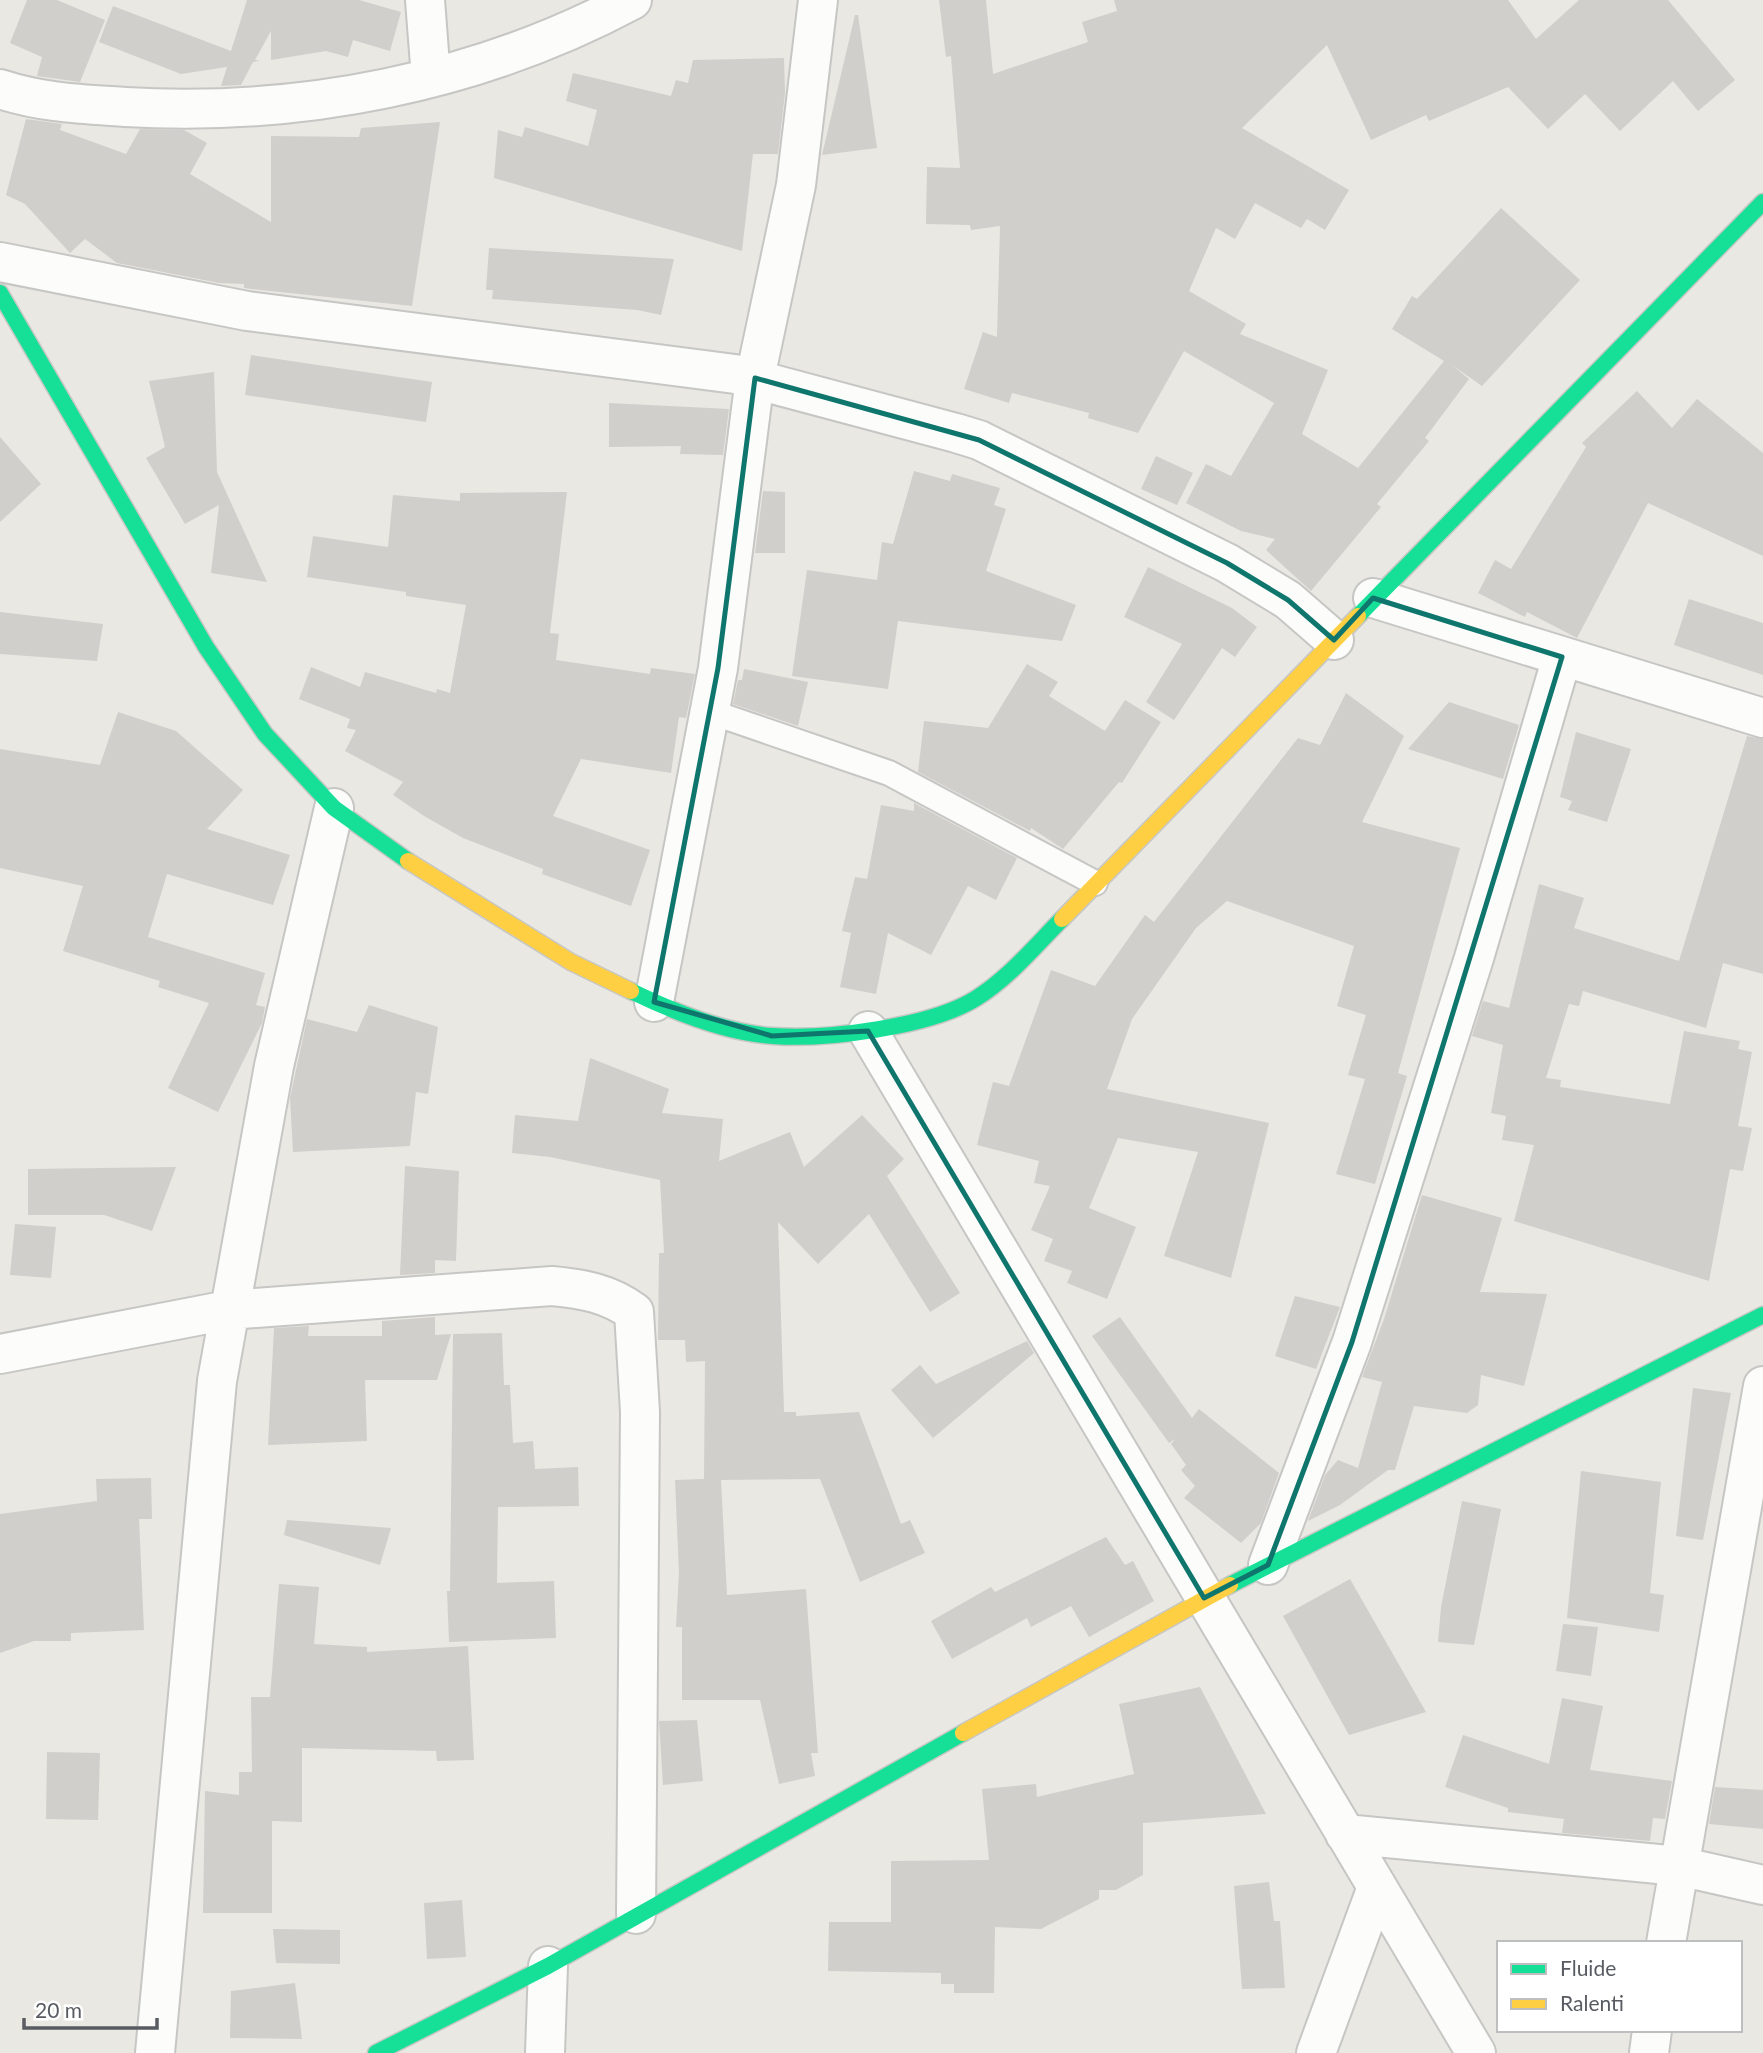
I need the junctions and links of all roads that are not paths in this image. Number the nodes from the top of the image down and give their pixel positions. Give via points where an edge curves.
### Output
1 (425, 0) edge
2 (632, 0) edge
3 (818, 0) edge
4 (431, 78) junction
5 (0, 89) edge
6 (1763, 202) edge
7 (0, 262) edge
8 (0, 293) edge
9 (755, 378) junction
10 (1374, 598) junction
11 (1334, 640) junction
12 (1562, 657) junction
13 (711, 712) junction
14 (1763, 718) edge
15 (334, 808) junction
16 (1095, 883) junction
17 (654, 1002) junction
18 (868, 1031) junction
19 (228, 1311) junction
20 (1763, 1315) edge
21 (0, 1354) edge
22 (1763, 1386) edge
23 (1755, 1478) edge
24 (1268, 1565) junction
25 (1204, 1598) junction
26 (1345, 1835) junction
27 (1679, 1866) junction
28 (1763, 1885) edge
29 (1377, 1887) junction
30 (636, 1914) junction
31 (1666, 1941) edge
32 (548, 1966) junction
33 (1652, 2032) edge
34 (155, 2053) edge
35 (376, 2053) edge
36 (545, 2053) edge
37 (1316, 2053) edge
38 (1476, 2053) edge
39 (1649, 2053) edge

1 - 4 street
2 - 4 street via 579,29
3 - 9 street via 796,185
4 - 5 street via 308,104 186,110 38,101
6 - 10 main road
7 - 9 street via 247,311
8 - 15 main road via 206,647 265,734
9 - 11 street via 979,440 1227,563 1287,600
9 - 13 street
10 - 11 main road
10 - 12 street
11 - 16 main road
12 - 14 street
12 - 24 street via 1474,958 1352,1342
13 - 16 lane via 889,773
13 - 17 street
15 - 17 main road via 499,919 571,962
15 - 19 street via 274,1066
16 - 18 main road via 1023,959 975,999 930,1017
17 - 18 main road via 772,1036
18 - 25 street
19 - 21 street
19 - 30 street via 552,1286 588,1290 616,1299 634,1312 640,1412
19 - 34 street via 217,1381
20 - 24 main road
22 - 23 street
23 - 27 street
24 - 25 main road
25 - 26 street
25 - 30 main road
26 - 27 street
26 - 29 street
27 - 28 street
27 - 31 street
29 - 37 street
29 - 38 street
30 - 32 main road
32 - 35 main road
32 - 36 street
33 - 39 street

